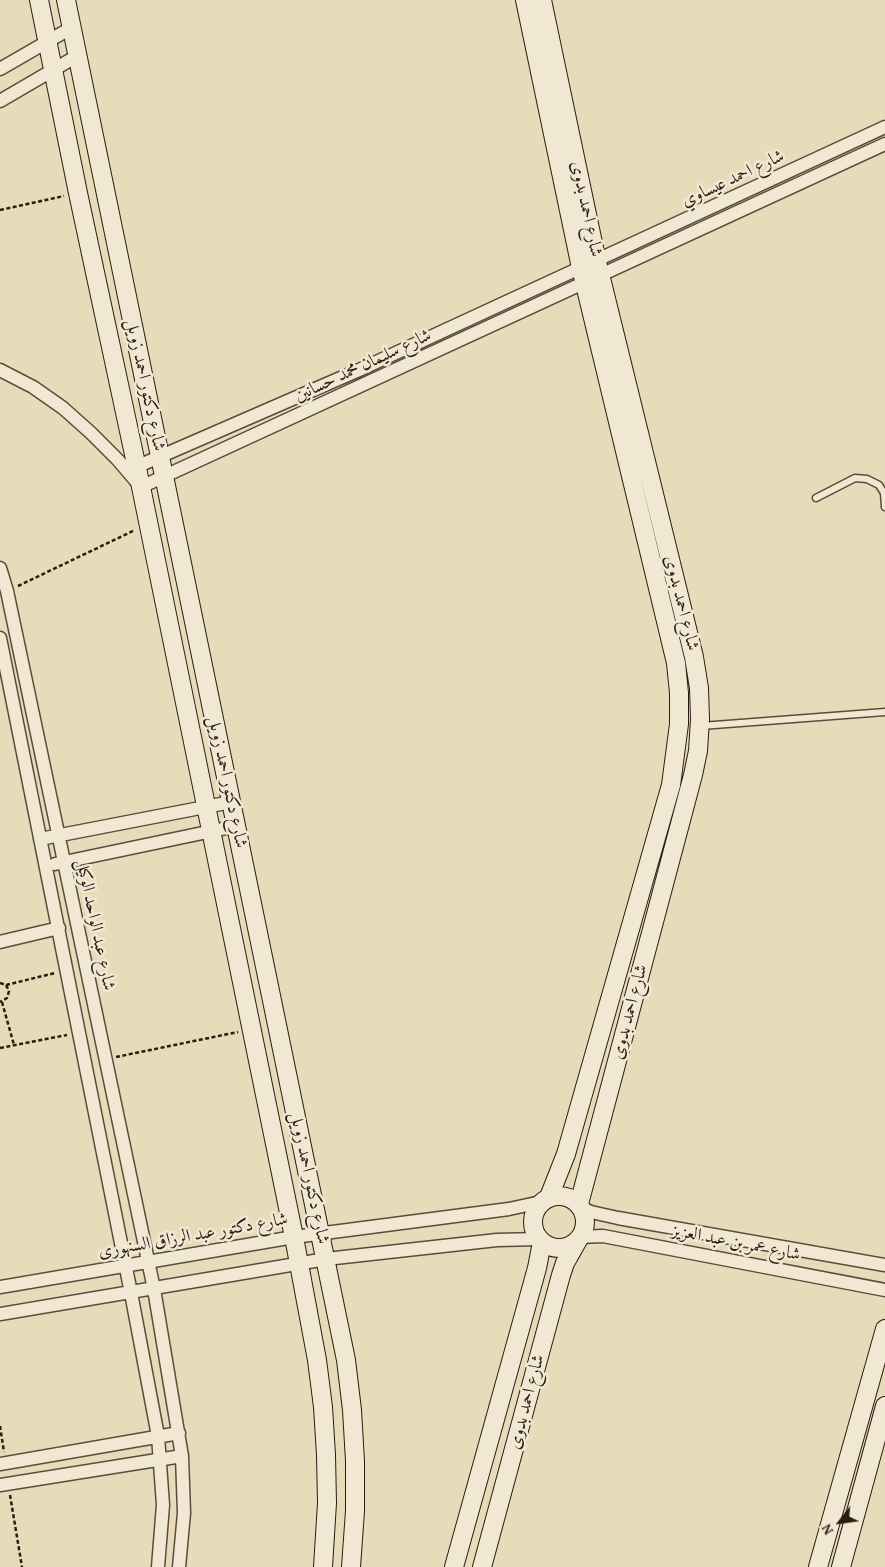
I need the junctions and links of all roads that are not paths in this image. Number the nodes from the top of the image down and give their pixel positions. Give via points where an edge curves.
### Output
1 (39, 0) edge
2 (66, 0) edge
3 (525, 0) edge
4 (542, 0) edge
5 (71, 28) junction
6 (48, 42) junction
7 (77, 56) junction
8 (0, 69) edge
9 (53, 70) junction
10 (0, 101) edge
11 (885, 128) edge
12 (885, 144) edge
13 (591, 272) junction
14 (0, 370) edge
15 (159, 457) junction
16 (136, 467) junction
17 (163, 477) junction
18 (141, 487) junction
19 (816, 498) dead end
20 (885, 507) edge
21 (0, 568) edge
22 (4, 593) edge
23 (6, 613) edge
24 (0, 638) edge
25 (885, 712) edge
26 (700, 726) junction
27 (231, 802) junction
28 (206, 806) junction
29 (236, 826) junction
30 (211, 832) junction
31 (58, 835) junction
32 (40, 839) junction
33 (63, 862) junction
34 (45, 866) junction
35 (59, 928) junction
36 (0, 942) edge
37 (545, 1200) junction
38 (580, 1206) junction
39 (320, 1233) junction
40 (294, 1237) junction
41 (579, 1238) junction
42 (541, 1241) junction
43 (326, 1259) junction
44 (148, 1262) junction
45 (299, 1264) junction
46 (885, 1265) edge
47 (126, 1266) junction
48 (0, 1287) edge
49 (154, 1289) junction
50 (885, 1290) edge
51 (131, 1293) junction
52 (0, 1314) edge
53 (885, 1330) edge
54 (885, 1406) edge
55 (179, 1433) junction
56 (158, 1436) junction
57 (182, 1456) junction
58 (160, 1460) junction
59 (3, 1464) edge
60 (4, 1485) edge
61 (158, 1567) edge
62 (179, 1567) edge
63 (323, 1567) edge
64 (351, 1567) edge
65 (454, 1567) edge
66 (482, 1567) edge
67 (818, 1567) edge
68 (841, 1567) edge

1 - 6 street, شارع دكتور احمد زويل
2 - 5 street, شارع دكتور احمد زويل
3 - 13 street, شارع احمد بدوى
4 - 13 street, شارع احمد بدوى
5 - 6 street
5 - 7 street, شارع دكتور احمد زويل
6 - 8 street
6 - 9 street, شارع دكتور احمد زويل
7 - 9 street
7 - 15 street, شارع دكتور احمد زويل
9 - 10 street
9 - 16 street, شارع دكتور احمد زويل
11 - 13 street, شارع احمد عيساوي
12 - 13 street, شارع احمد عيساوي
13 - 15 street, شارع سليمان محمد حسانين
13 - 17 street, شارع سليمان محمد حسانين
13 - 26 street, شارع احمد بدوى via 694,657
13 - 37 street, شارع احمد بدوى via 676,663 679,724 671,785 566,1154
14 - 18 street via 63,408 118,460
15 - 16 street, شارع سليمان محمد حسانين
15 - 17 street, شارع دكتور احمد زويل
16 - 18 street, شارع دكتور احمد زويل
17 - 18 street, شارع سليمان محمد حسانين
17 - 27 street, شارع دكتور احمد زويل
18 - 28 street, شارع دكتور احمد زويل
19 - 20 lane via 855,478 867,479 879,485
21 - 22 street, شارع عبد الواحد الوكيل
22 - 23 street, شارع عبد الواحد الوكيل
23 - 31 street, شارع عبد الواحد الوكيل
24 - 32 street, شارع عبد الواحد الوكيل
25 - 26 lane
26 - 38 street, شارع احمد بدوى via 694,775
27 - 28 street
27 - 29 street, شارع دكتور احمد زويل
28 - 30 street, شارع دكتور احمد زويل
28 - 31 street
29 - 30 street
29 - 39 street, شارع دكتور احمد زويل
30 - 33 street
30 - 40 street, شارع دكتور احمد زويل
31 - 32 street
31 - 33 street, شارع عبد الواحد الوكيل
32 - 34 street, شارع عبد الواحد الوكيل
33 - 34 street
33 - 44 street, شارع عبد الواحد الوكيل
34 - 35 street, شارع عبد الواحد الوكيل
35 - 36 street
35 - 47 street, شارع عبد الواحد الوكيل
37 - 38 street via 556,1196 568,1197
37 - 39 street, شارع دكتور عبد الرزاق السنهورى via 509,1209
37 - 42 street via 536,1209 533,1225
38 - 41 street via 585,1223
38 - 46 street, شارع عمر بن عبد العزيز via 618,1218
39 - 40 street, شارع دكتور عبد الرزاق السنهورى
39 - 43 street, شارع دكتور احمد زويل
40 - 44 street, شارع دكتور عبد الرزاق السنهورى
40 - 45 street, شارع دكتور احمد زويل
41 - 42 street via 572,1244 556,1248
41 - 50 street, شارع عمر بن عبد العزيز via 604,1236
41 - 66 street, شارع احمد بدوى via 561,1275
42 - 43 street via 497,1240
42 - 65 street, شارع احمد بدوى via 537,1268
43 - 45 street
43 - 64 street, شارع دكتور احمد زويل via 346,1360 352,1410 355,1511
44 - 47 street, شارع دكتور عبد الرزاق السنهورى
44 - 49 street, شارع عبد الواحد الوكيل
45 - 49 street
45 - 63 street, شارع دكتور احمد زويل via 323,1408 327,1503
47 - 48 street, شارع دكتور عبد الرزاق السنهورى
47 - 51 street, شارع عبد الواحد الوكيل
49 - 51 street
49 - 55 street, شارع عبد الواحد الوكيل
51 - 52 street
51 - 56 street, شارع عبد الواحد الوكيل
53 - 67 street
54 - 68 street
55 - 56 street
55 - 57 street, شارع عبد الواحد الوكيل
56 - 58 street, شارع عبد الواحد الوكيل
56 - 59 street
57 - 58 street
57 - 62 street, شارع عبد الواحد الوكيل via 184,1513
58 - 60 street
58 - 61 street, شارع عبد الواحد الوكيل via 163,1505

